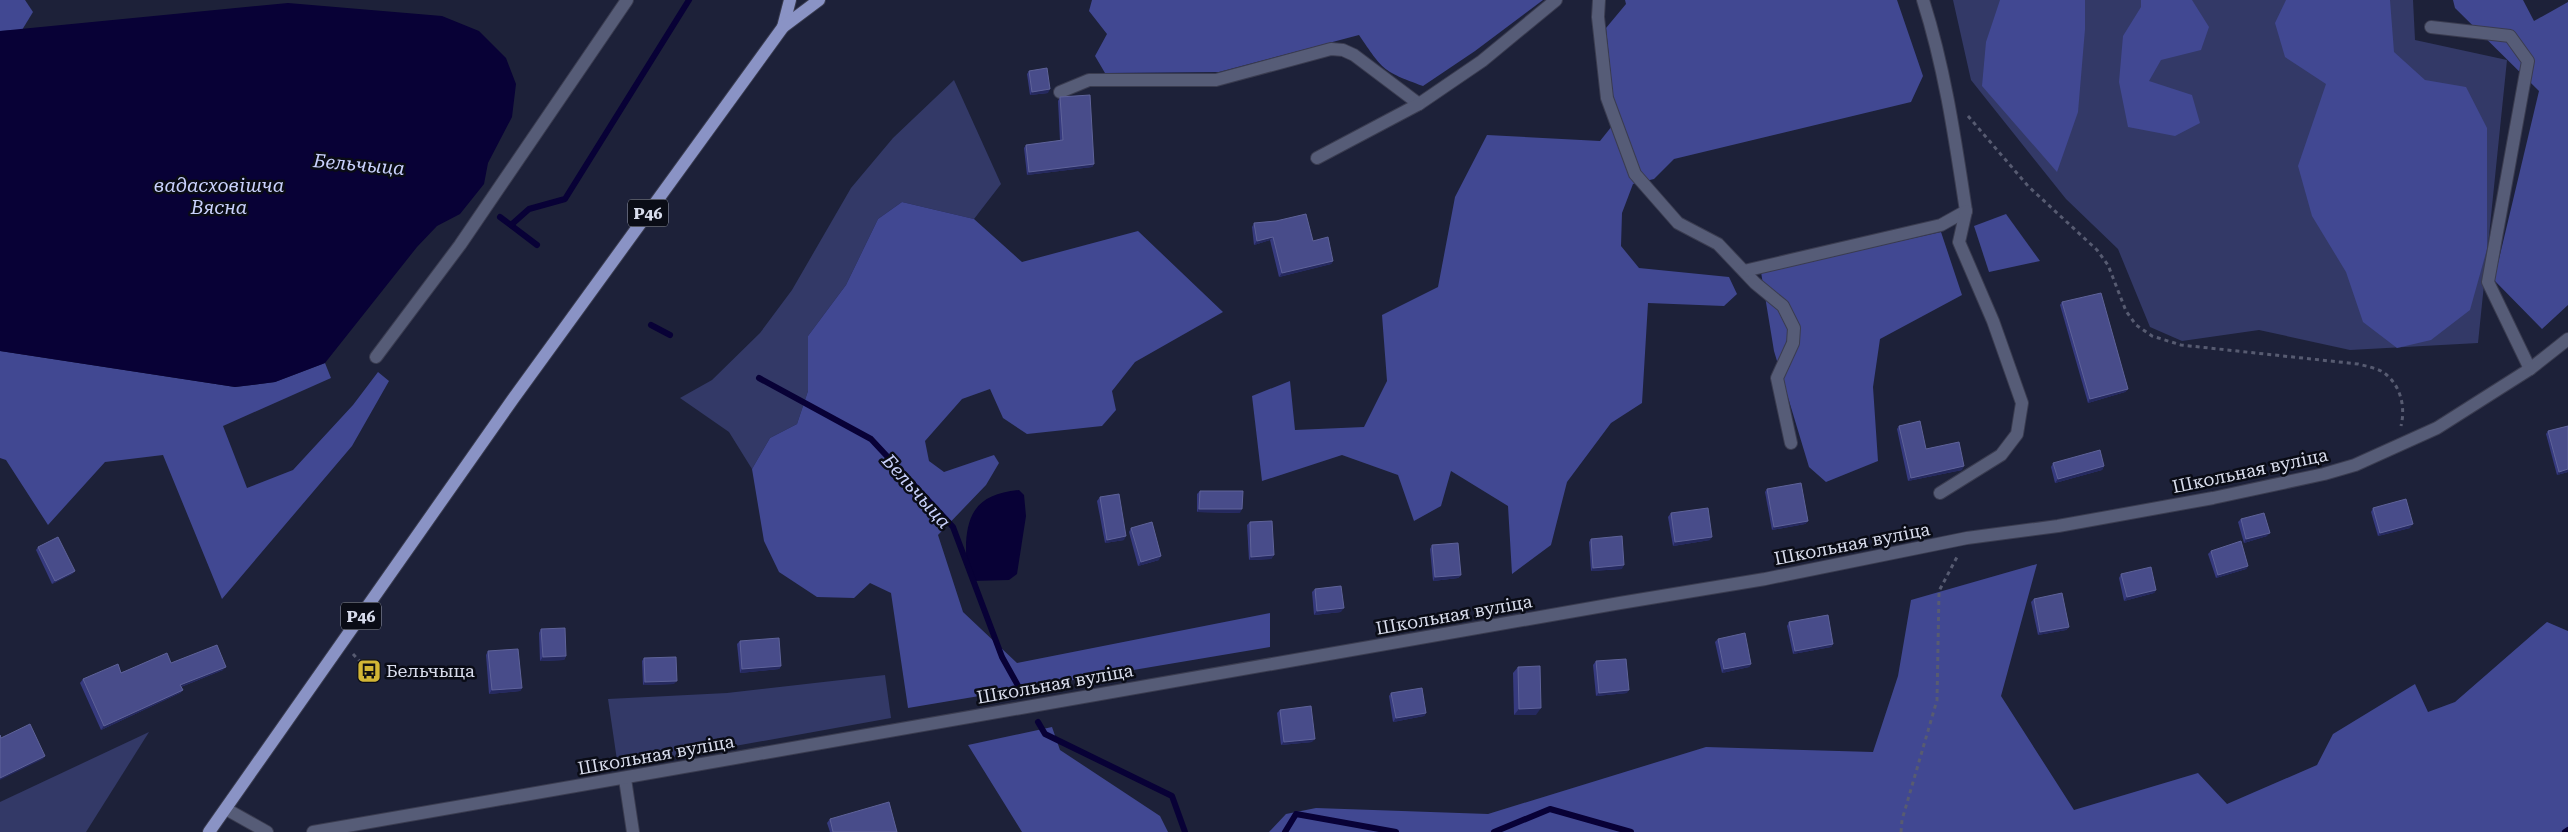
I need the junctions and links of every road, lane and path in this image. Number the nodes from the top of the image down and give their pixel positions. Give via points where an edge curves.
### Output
1 (627, 0) edge
2 (790, 0) edge
3 (819, 0) edge
4 (1556, 0) edge
5 (1599, 0) edge
6 (1922, 0) edge
7 (783, 27) junction
8 (2431, 27) dead end
9 (1060, 92) dead end
10 (1419, 104) junction
11 (1966, 115) dead end
12 (1317, 158) dead end
13 (1966, 211) junction
14 (1744, 271) junction
15 (2568, 339) edge
16 (376, 357) dead end
17 (2530, 369) junction
18 (1791, 443) dead end
19 (2395, 447) junction
20 (1940, 493) dead end
21 (1967, 538) junction
22 (343, 642) junction
23 (369, 671) dead end
24 (625, 778) junction
25 (226, 809) junction
26 (209, 832) edge
27 (267, 832) edge
28 (312, 832) edge
29 (633, 832) edge
30 (1900, 832) edge

1 - 16 street via 460,245
2 - 7 main road, Р46
3 - 7 main road, Р46
4 - 10 street via 1482,61
5 - 14 street via 1607,98 1635,174 1678,223 1718,244
6 - 13 street via 1938,46 1948,93
7 - 22 main road, Р46 via 513,399
8 - 17 street via 2510,36 2528,61 2488,282
9 - 10 street via 1090,80 1216,80 1331,49 1354,55
10 - 12 street
11 - 19 path via 2028,186 2097,250 2108,265 2126,311 2136,325 2152,336 2182,346 2358,364 2380,370 2391,379 2403,405
13 - 14 street via 1941,225
13 - 20 street via 1959,242 1994,321 2022,403 2017,434 2001,456
14 - 18 street via 1783,306 1794,328 1793,343 1777,378
15 - 17 street, Школьная вуліца
17 - 19 street, Школьная вуліца via 2437,428
19 - 21 street, Школьная вуліца via 2331,472 2213,498 2058,526
21 - 24 street, Школьная вуліца via 1765,579
21 - 30 path via 1939,591 1937,700
22 - 23 path
22 - 25 main road, Р46
24 - 28 street, Школьная вуліца
24 - 29 street
25 - 26 main road, Р46
25 - 27 street

